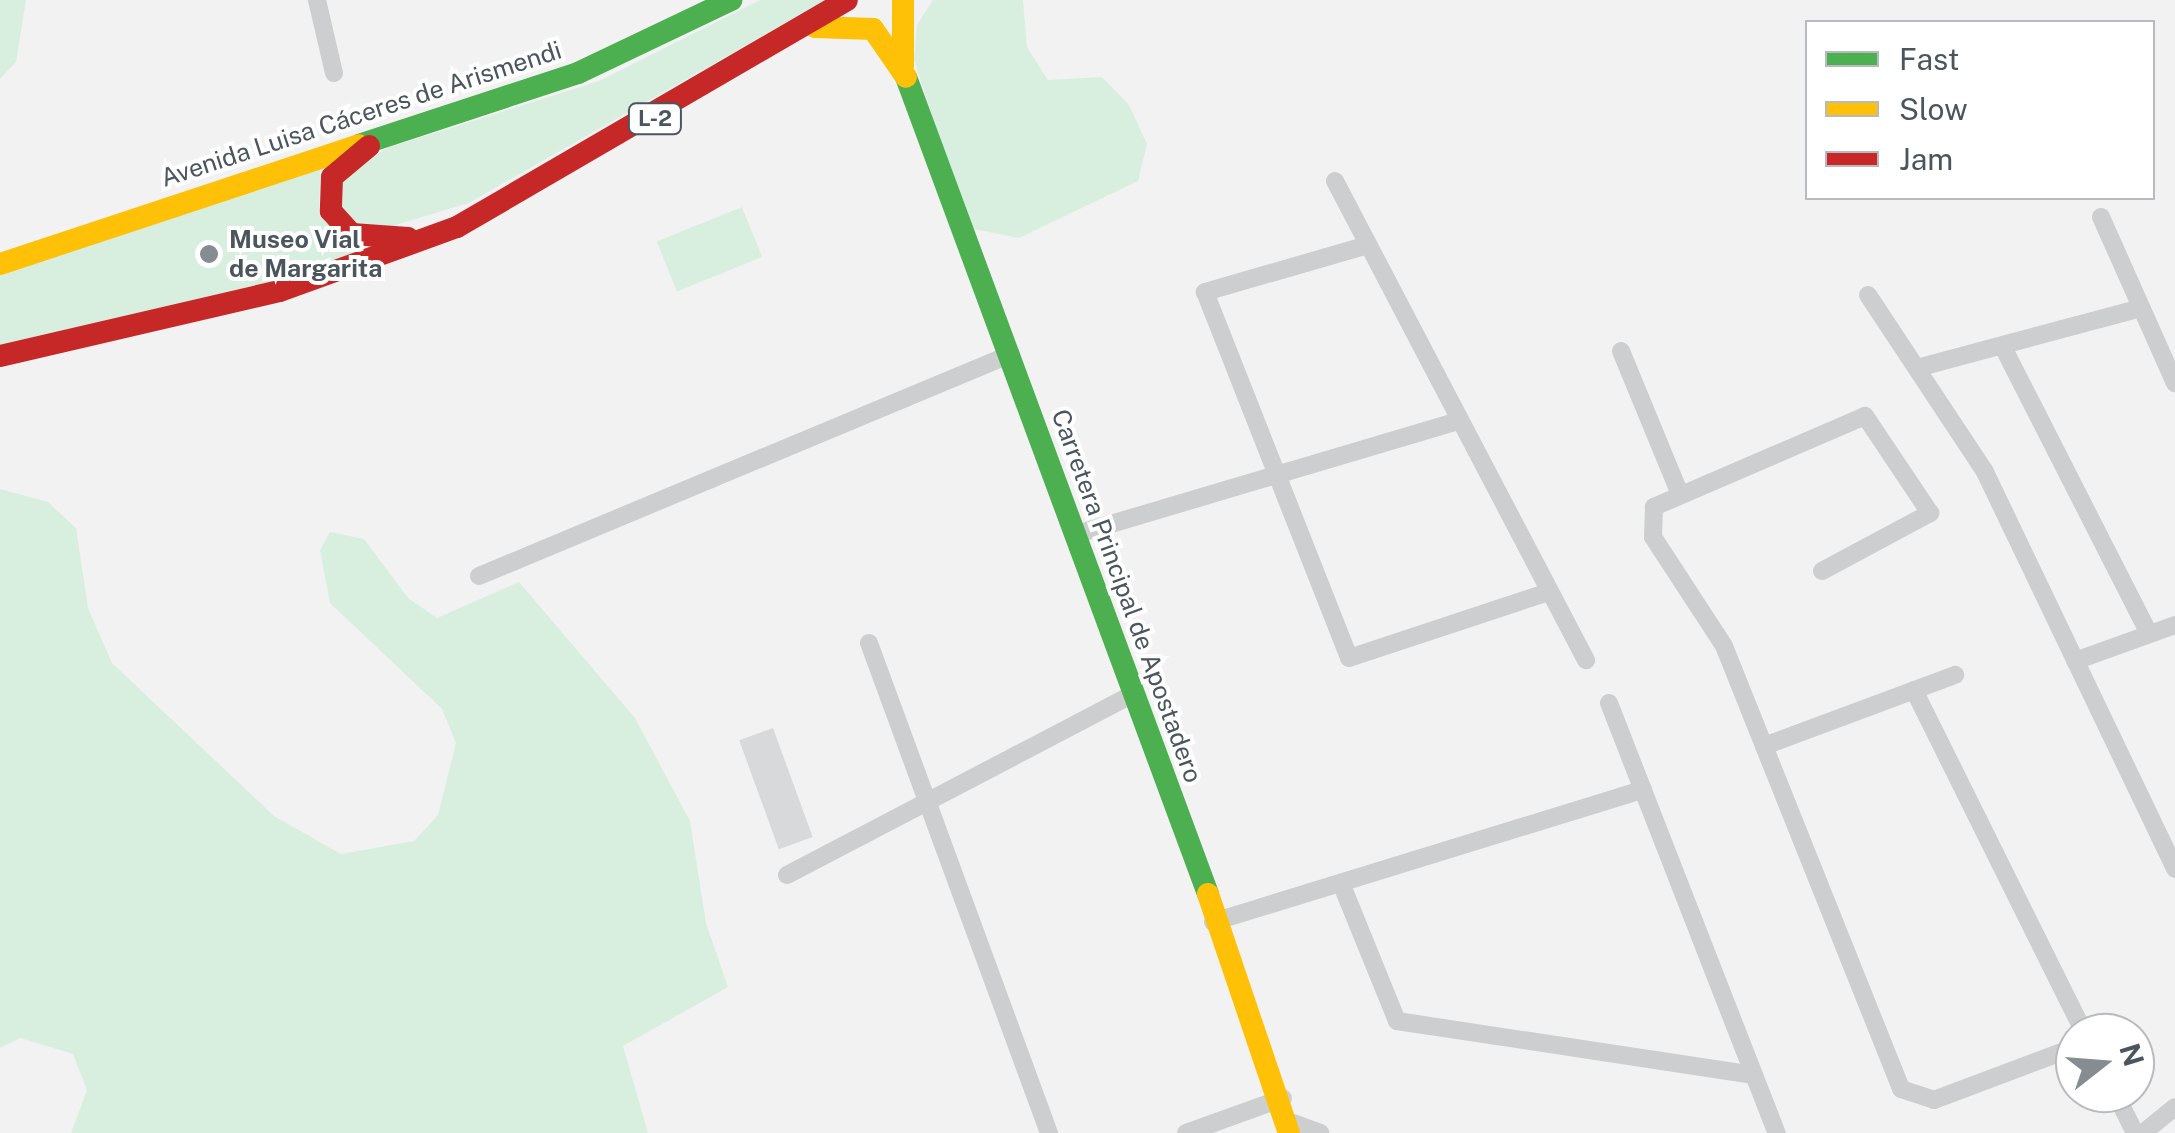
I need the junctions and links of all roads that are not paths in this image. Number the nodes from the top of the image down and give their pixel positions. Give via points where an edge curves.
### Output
1 (318, 0) edge
2 (731, 0) edge
3 (848, 0) edge
4 (904, 0) edge
5 (790, 36) junction
6 (334, 73) dead end
7 (906, 77) junction
8 (425, 120) junction
9 (1335, 181) dead end
10 (2101, 218) dead end
11 (457, 227) junction
12 (1368, 245) junction
13 (0, 264) edge
14 (1868, 295) dead end
15 (2141, 308) junction
16 (2003, 348) junction
17 (1621, 351) dead end
18 (1011, 354) junction
19 (0, 356) edge
20 (1918, 368) junction
21 (2175, 384) edge
22 (1459, 421) junction
23 (1277, 475) junction
24 (1680, 494) junction
25 (1077, 534) junction
26 (1822, 570) dead end
27 (479, 576) dead end
28 (1549, 592) junction
29 (2175, 625) edge
30 (2148, 630) junction
31 (869, 644) dead end
32 (1586, 660) dead end
33 (2075, 661) junction
34 (1954, 675) dead end
35 (1914, 690) junction
36 (1133, 694) junction
37 (1609, 704) dead end
38 (1764, 746) junction
39 (1643, 790) junction
40 (927, 802) junction
41 (2175, 870) edge
42 (787, 875) dead end
43 (1341, 882) junction
44 (1213, 922) junction
45 (2074, 1013) edge
46 (2055, 1055) edge
47 (1754, 1076) junction
48 (1283, 1098) junction
49 (2175, 1107) edge
50 (1291, 1128) edge
51 (1049, 1133) edge
52 (1186, 1133) edge
53 (1320, 1133) edge
54 (1777, 1133) edge
55 (2143, 1133) edge

1 - 6 street
2 - 8 main road, Avenida Luisa Cáceres de Arismendi via 578,74
3 - 5 main road, L-2
4 - 7 main road
5 - 7 main road via 856,22 889,46
5 - 11 main road, L-2
7 - 18 main road, Carretera Principal de Apostadero
8 - 11 main road via 342,162 331,211 369,240
8 - 13 main road, Avenida Luisa Cáceres de Arismendi
9 - 12 street
10 - 15 street
11 - 19 main road, L-2 via 280,291
12 - 22 street
12 - 23 street via 1205,292
14 - 20 street
15 - 16 street
15 - 21 street
16 - 20 street via 1972,348
16 - 30 street
17 - 24 street
18 - 25 main road, Carretera Principal de Apostadero
18 - 27 street
20 - 33 street via 1984,472
22 - 23 street
22 - 28 street
23 - 25 street
23 - 28 street via 1349,658
24 - 26 street via 1865,416 1930,514
24 - 38 street via 1654,507 1653,536 1724,646
25 - 36 main road, Carretera Principal de Apostadero
28 - 32 street
29 - 30 street
30 - 33 street
31 - 40 street
33 - 41 street
34 - 35 street
35 - 38 street
35 - 45 street
36 - 40 street
36 - 44 main road, Carretera Principal de Apostadero
37 - 39 street
38 - 46 street via 1907,1096 1950,1096
39 - 43 street
39 - 47 street
40 - 42 street
40 - 51 street
43 - 44 street
43 - 47 street via 1398,1021
44 - 48 main road, Carretera Principal de Apostadero
47 - 54 street
48 - 50 main road, Carretera Principal de Apostadero
48 - 52 street
49 - 55 street
50 - 53 street

